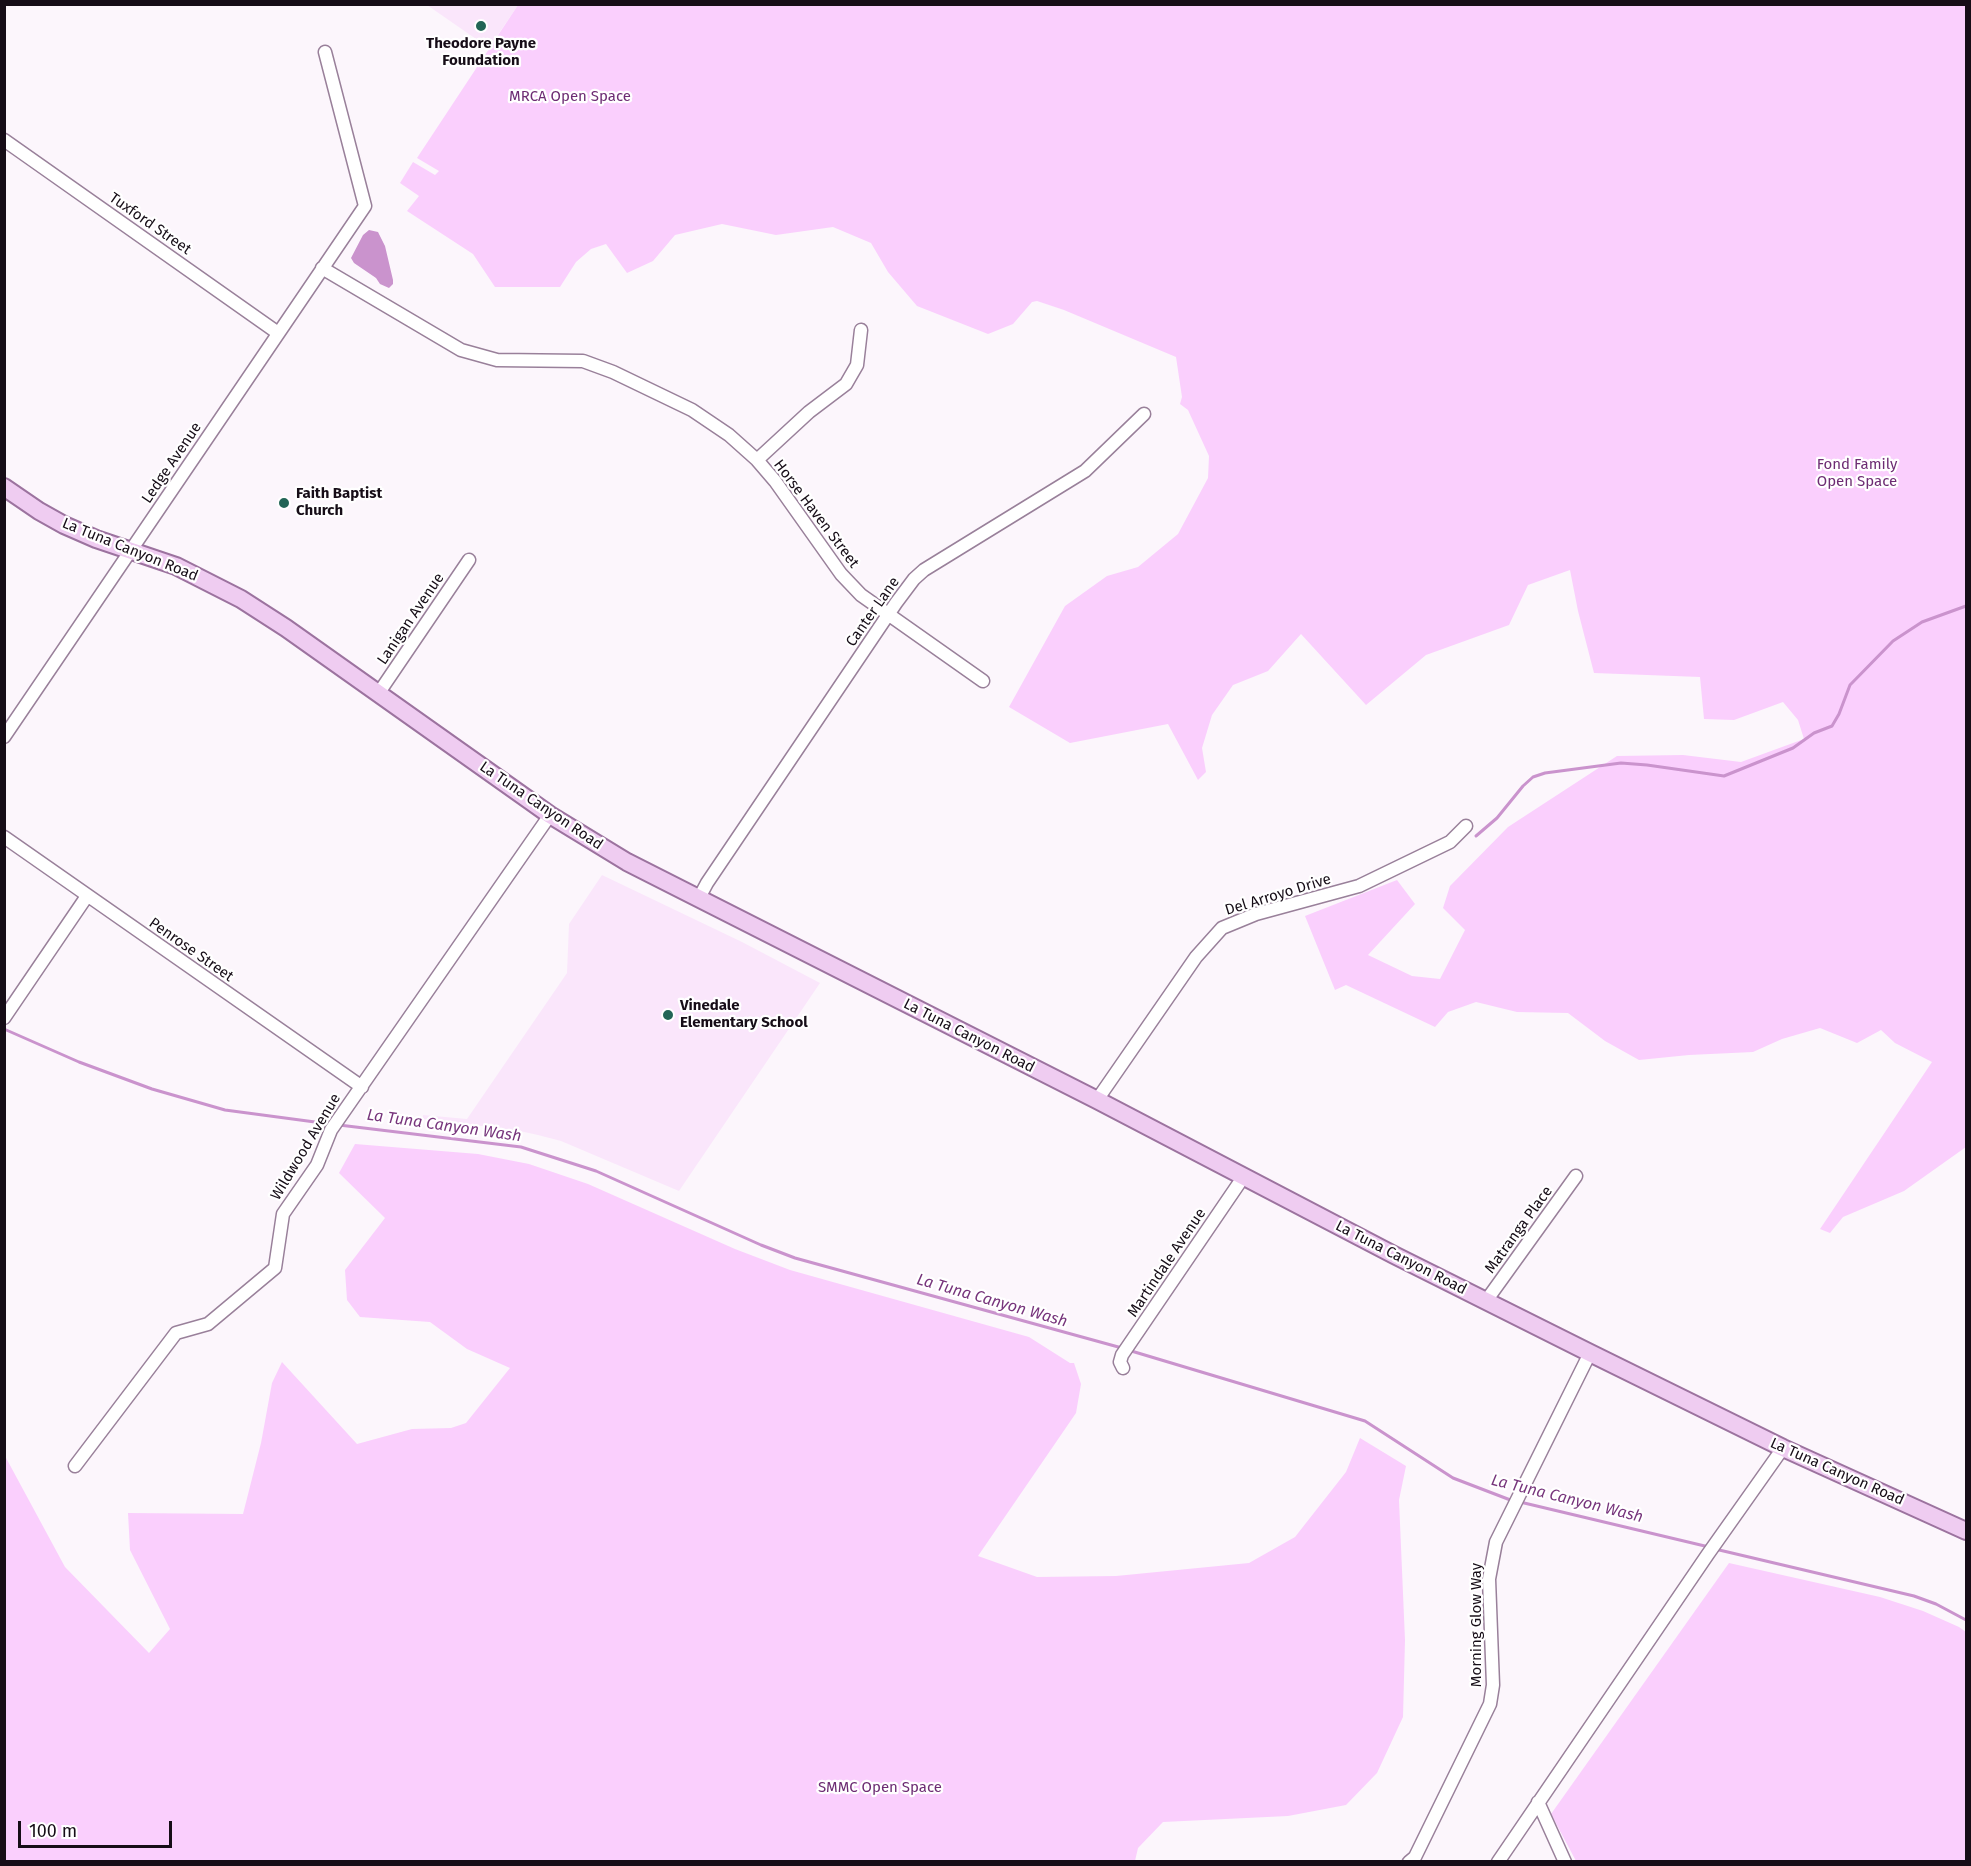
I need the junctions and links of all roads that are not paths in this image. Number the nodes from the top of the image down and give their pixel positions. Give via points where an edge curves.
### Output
1 (325, 52) dead end
2 (4, 140) edge
3 (322, 268) junction
4 (861, 330) dead end
5 (278, 333) junction
6 (1144, 414) dead end
7 (757, 460) junction
8 (4, 487) edge
9 (131, 550) junction
10 (469, 560) dead end
11 (888, 615) junction
12 (983, 681) dead end
13 (378, 694) junction
14 (4, 737) edge
15 (550, 815) junction
16 (1466, 826) dead end
17 (4, 837) edge
18 (87, 896) junction
19 (699, 898) junction
20 (4, 1018) edge
21 (362, 1087) junction
22 (1097, 1100) junction
23 (1244, 1176) junction
24 (1576, 1176) dead end
25 (1486, 1301) junction
26 (1590, 1353) junction
27 (1124, 1356) dead end
28 (1783, 1448) junction
29 (75, 1466) dead end
30 (1966, 1530) edge
31 (1538, 1802) junction
32 (1415, 1860) edge
33 (1498, 1862) edge
34 (1565, 1862) edge

1 - 3 street, Ledge Avenue via 365,206
2 - 5 street, Tuxford Street
3 - 5 street, Ledge Avenue
3 - 7 street, Horse Haven Street via 461,350 497,360 577,360 613,372 692,410
4 - 7 street via 856,365 846,384
5 - 9 street, Ledge Avenue
6 - 11 street, Canter Lane via 1085,471 924,570
7 - 11 street, Horse Haven Street via 846,580
8 - 9 main road, La Tuna Canyon Road via 64,525
9 - 13 main road, La Tuna Canyon Road via 176,566 241,599
9 - 14 street, Ledge Avenue
10 - 13 street, Lanigan Avenue
11 - 12 street, Horse Haven Street
11 - 19 street, Canter Lane
13 - 15 main road, La Tuna Canyon Road
15 - 19 main road, La Tuna Canyon Road via 616,856
15 - 21 street, Wildwood Avenue
16 - 22 street, Del Arroyo Drive via 1450,842 1359,886 1256,914 1222,928 1196,957
17 - 18 street, Penrose Street
18 - 20 street
18 - 21 street, Penrose Street
19 - 22 main road, La Tuna Canyon Road
21 - 29 street, Wildwood Avenue via 335,1125 317,1165 284,1214 275,1268 208,1324 176,1333
22 - 23 main road, La Tuna Canyon Road
23 - 25 main road, La Tuna Canyon Road
23 - 27 street, Martindale Avenue
24 - 25 street, Matranga Place
25 - 26 main road, La Tuna Canyon Road
26 - 28 main road, La Tuna Canyon Road
26 - 32 street, Morning Glow Way via 1496,1542 1489,1579 1493,1685 1490,1704
28 - 30 main road, La Tuna Canyon Road
28 - 31 street
31 - 33 street
31 - 34 street

